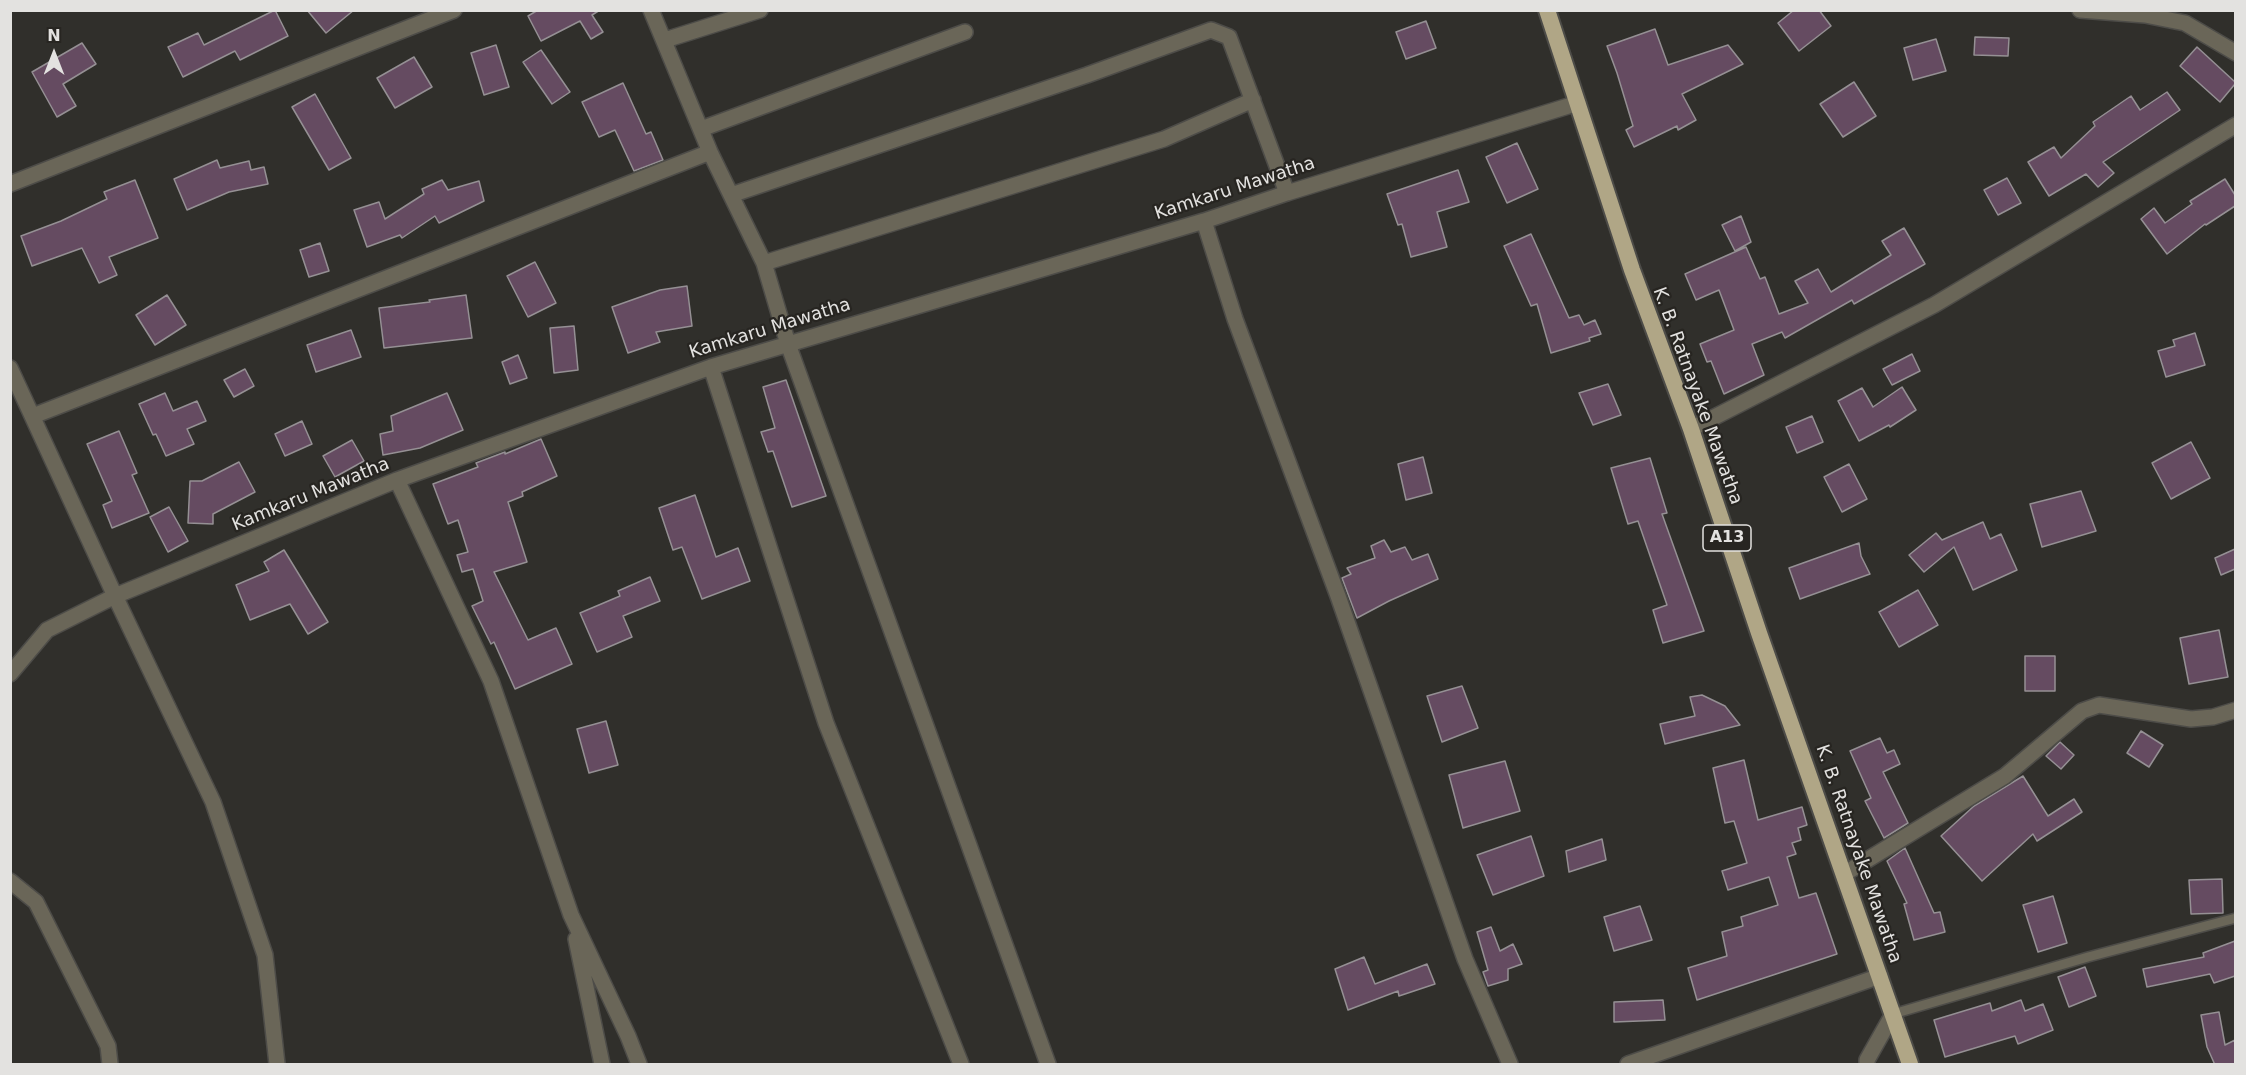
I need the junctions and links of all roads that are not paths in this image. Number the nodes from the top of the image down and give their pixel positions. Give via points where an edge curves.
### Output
1 (454, 10) edge
2 (651, 10) edge
3 (760, 10) edge
4 (1547, 10) edge
5 (2080, 10) edge
6 (2182, 17) edge
7 (965, 32) dead end
8 (665, 40) junction
9 (2235, 53) edge
10 (1253, 100) junction
11 (1578, 103) junction
12 (2235, 125) edge
13 (701, 129) junction
14 (710, 152) junction
15 (10, 184) edge
16 (1287, 193) junction
17 (731, 195) junction
18 (1204, 221) junction
19 (764, 263) junction
20 (788, 344) junction
21 (711, 367) junction
22 (10, 368) edge
23 (33, 416) junction
24 (1691, 429) junction
25 (397, 480) junction
26 (115, 596) junction
27 (10, 674) edge
28 (2235, 710) edge
29 (1844, 874) junction
30 (10, 881) edge
31 (571, 915) junction
32 (2235, 918) edge
33 (1880, 976) junction
34 (1893, 1014) junction
35 (110, 1065) edge
36 (277, 1065) edge
37 (602, 1065) edge
38 (639, 1065) edge
39 (961, 1065) edge
40 (1048, 1065) edge
41 (1510, 1065) edge
42 (1628, 1065) edge
43 (1867, 1065) edge
44 (1910, 1065) edge

1 - 15 street
2 - 8 street
3 - 8 street
4 - 11 highway, K. B. Ratnayake Mawatha / A13
5 - 6 street
6 - 9 street
7 - 13 street
8 - 13 street
10 - 16 street
10 - 17 street via 1229,37 1211,30
10 - 19 street via 1164,139
11 - 16 street, Kamkaru Mawatha
11 - 24 highway, K. B. Ratnayake Mawatha / A13 via 1632,270
12 - 24 street via 1934,305
13 - 14 street
14 - 17 street
14 - 23 street
16 - 18 street, Kamkaru Mawatha
17 - 19 street
18 - 20 street, Kamkaru Mawatha
18 - 41 street via 1235,319 1338,596 1465,959
19 - 20 street
20 - 21 street, Kamkaru Mawatha
20 - 40 street
21 - 25 street, Kamkaru Mawatha
21 - 39 street via 826,723
22 - 23 street
23 - 26 street
24 - 29 highway, K. B. Ratnayake Mawatha / A13
25 - 26 street, Kamkaru Mawatha
25 - 31 street via 491,681
26 - 27 street, Kamkaru Mawatha via 47,630
26 - 36 street via 213,802 265,955
28 - 29 street via 2191,718 2099,705 2082,711 2004,776
29 - 33 highway, K. B. Ratnayake Mawatha / A13
30 - 35 street via 36,902 108,1046
31 - 37 street
31 - 38 street
32 - 34 lane
33 - 34 highway, K. B. Ratnayake Mawatha / A13
33 - 42 street
34 - 43 street
34 - 44 highway, K. B. Ratnayake Mawatha / A13

